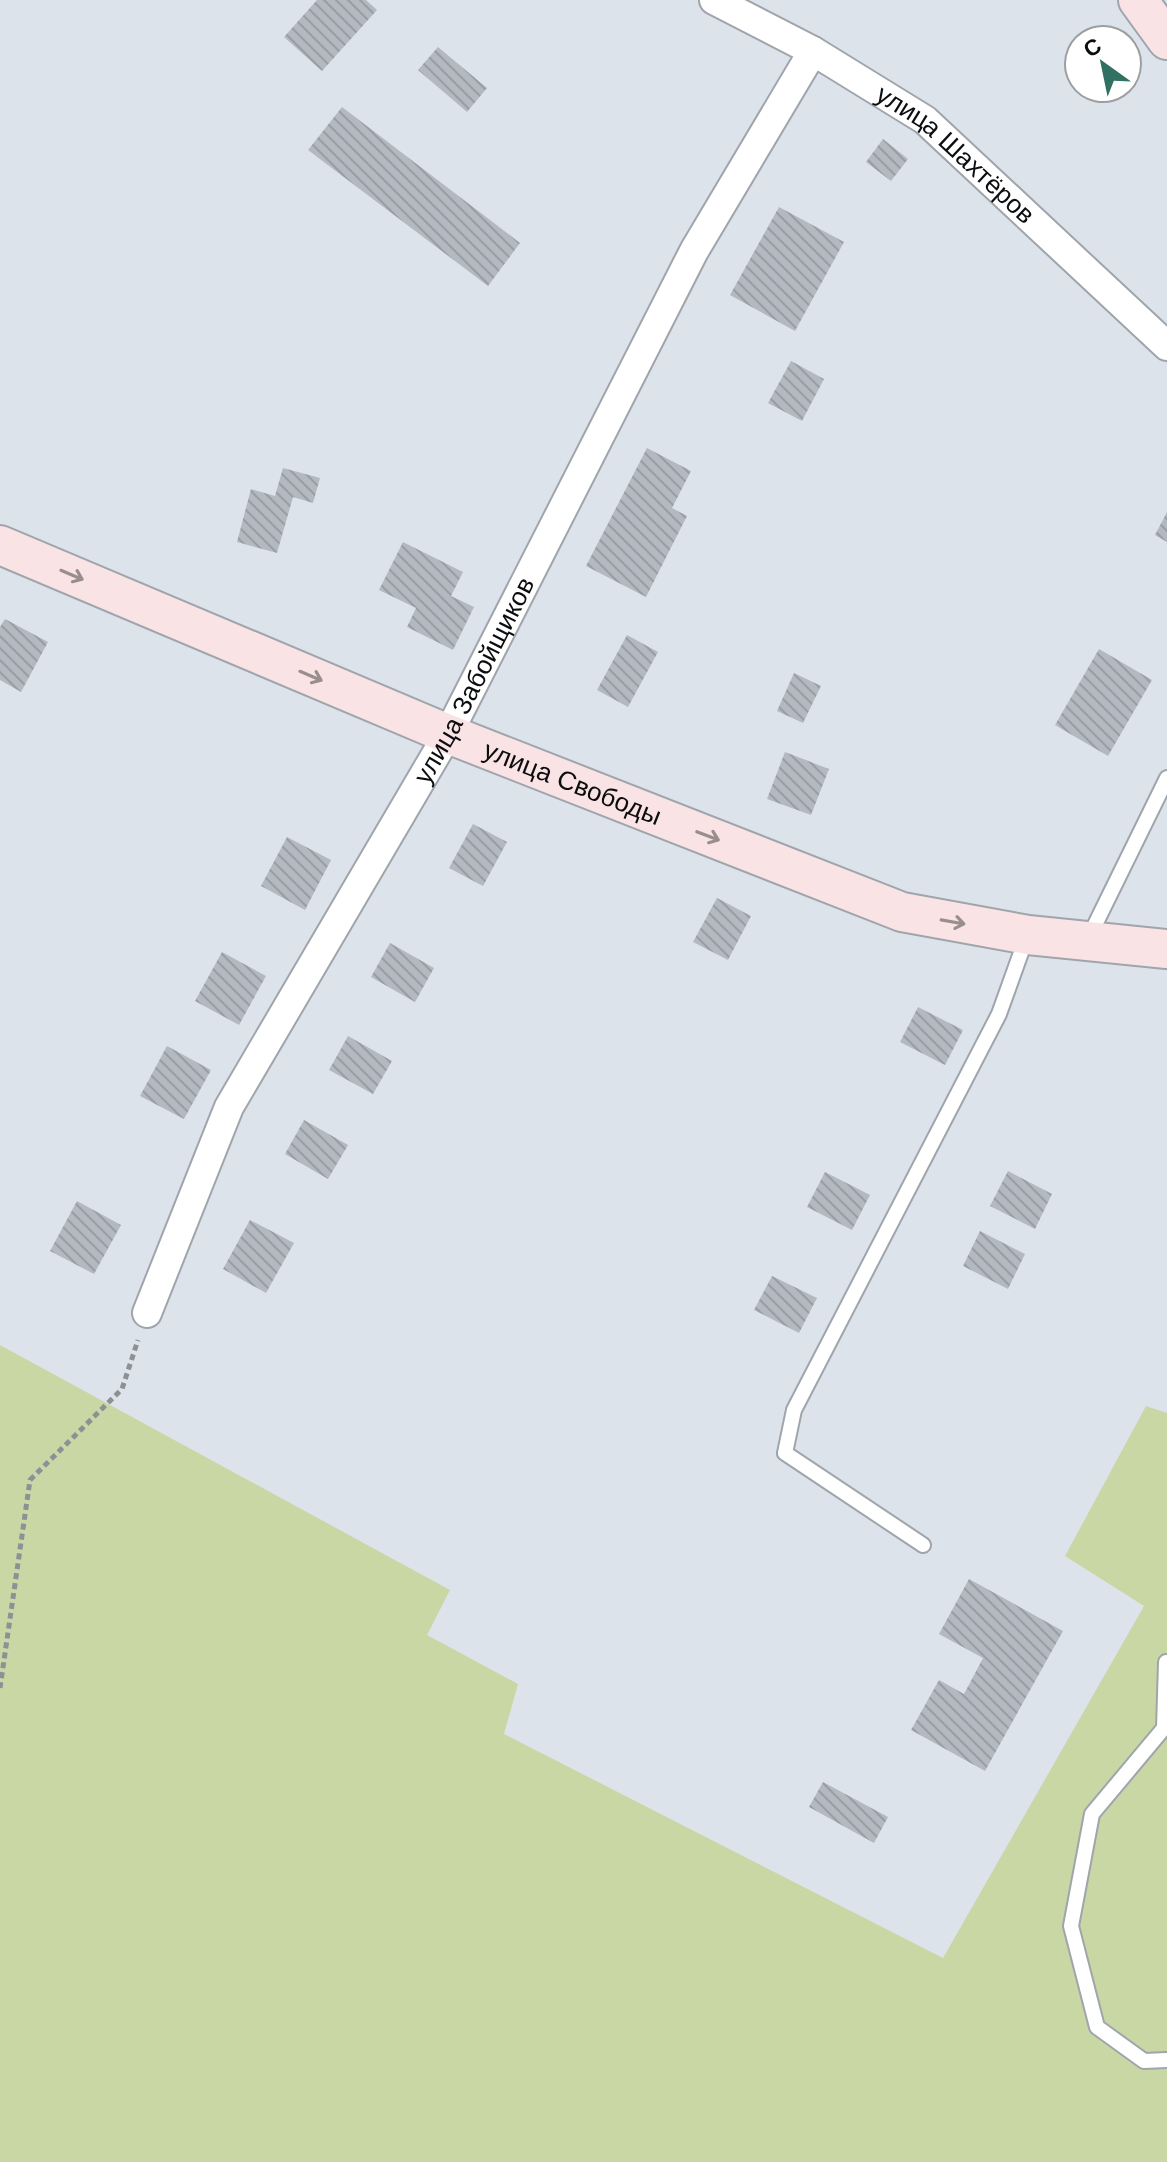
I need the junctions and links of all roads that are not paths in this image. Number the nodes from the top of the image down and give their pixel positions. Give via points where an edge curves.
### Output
1 (714, 0) edge
2 (1138, 0) edge
3 (1167, 40) edge
4 (813, 51) junction
5 (1167, 346) edge
6 (0, 545) edge
7 (448, 734) junction
8 (1167, 778) edge
9 (1028, 935) junction
10 (1087, 941) junction
11 (1167, 949) edge
12 (147, 1313) road end
13 (923, 1545) dead end
14 (1166, 1662) edge
15 (1167, 2060) edge

1 - 4 street, улица Шахтёров
2 - 3 main road
4 - 5 street, улица Шахтёров via 925,120
4 - 7 street, улица Забойщиков via 694,251
6 -> 7 main road, улица Свободы
7 -> 9 main road, улица Свободы via 902,912
7 - 12 street, улица Забойщиков via 229,1107
8 - 10 lane
9 - 10 main road, улица Свободы
9 - 13 lane via 999,1014 794,1410 785,1453
10 - 11 main road, улица Свободы
14 - 15 lane via 1164,1728 1092,1814 1071,1926 1097,2027 1144,2061

